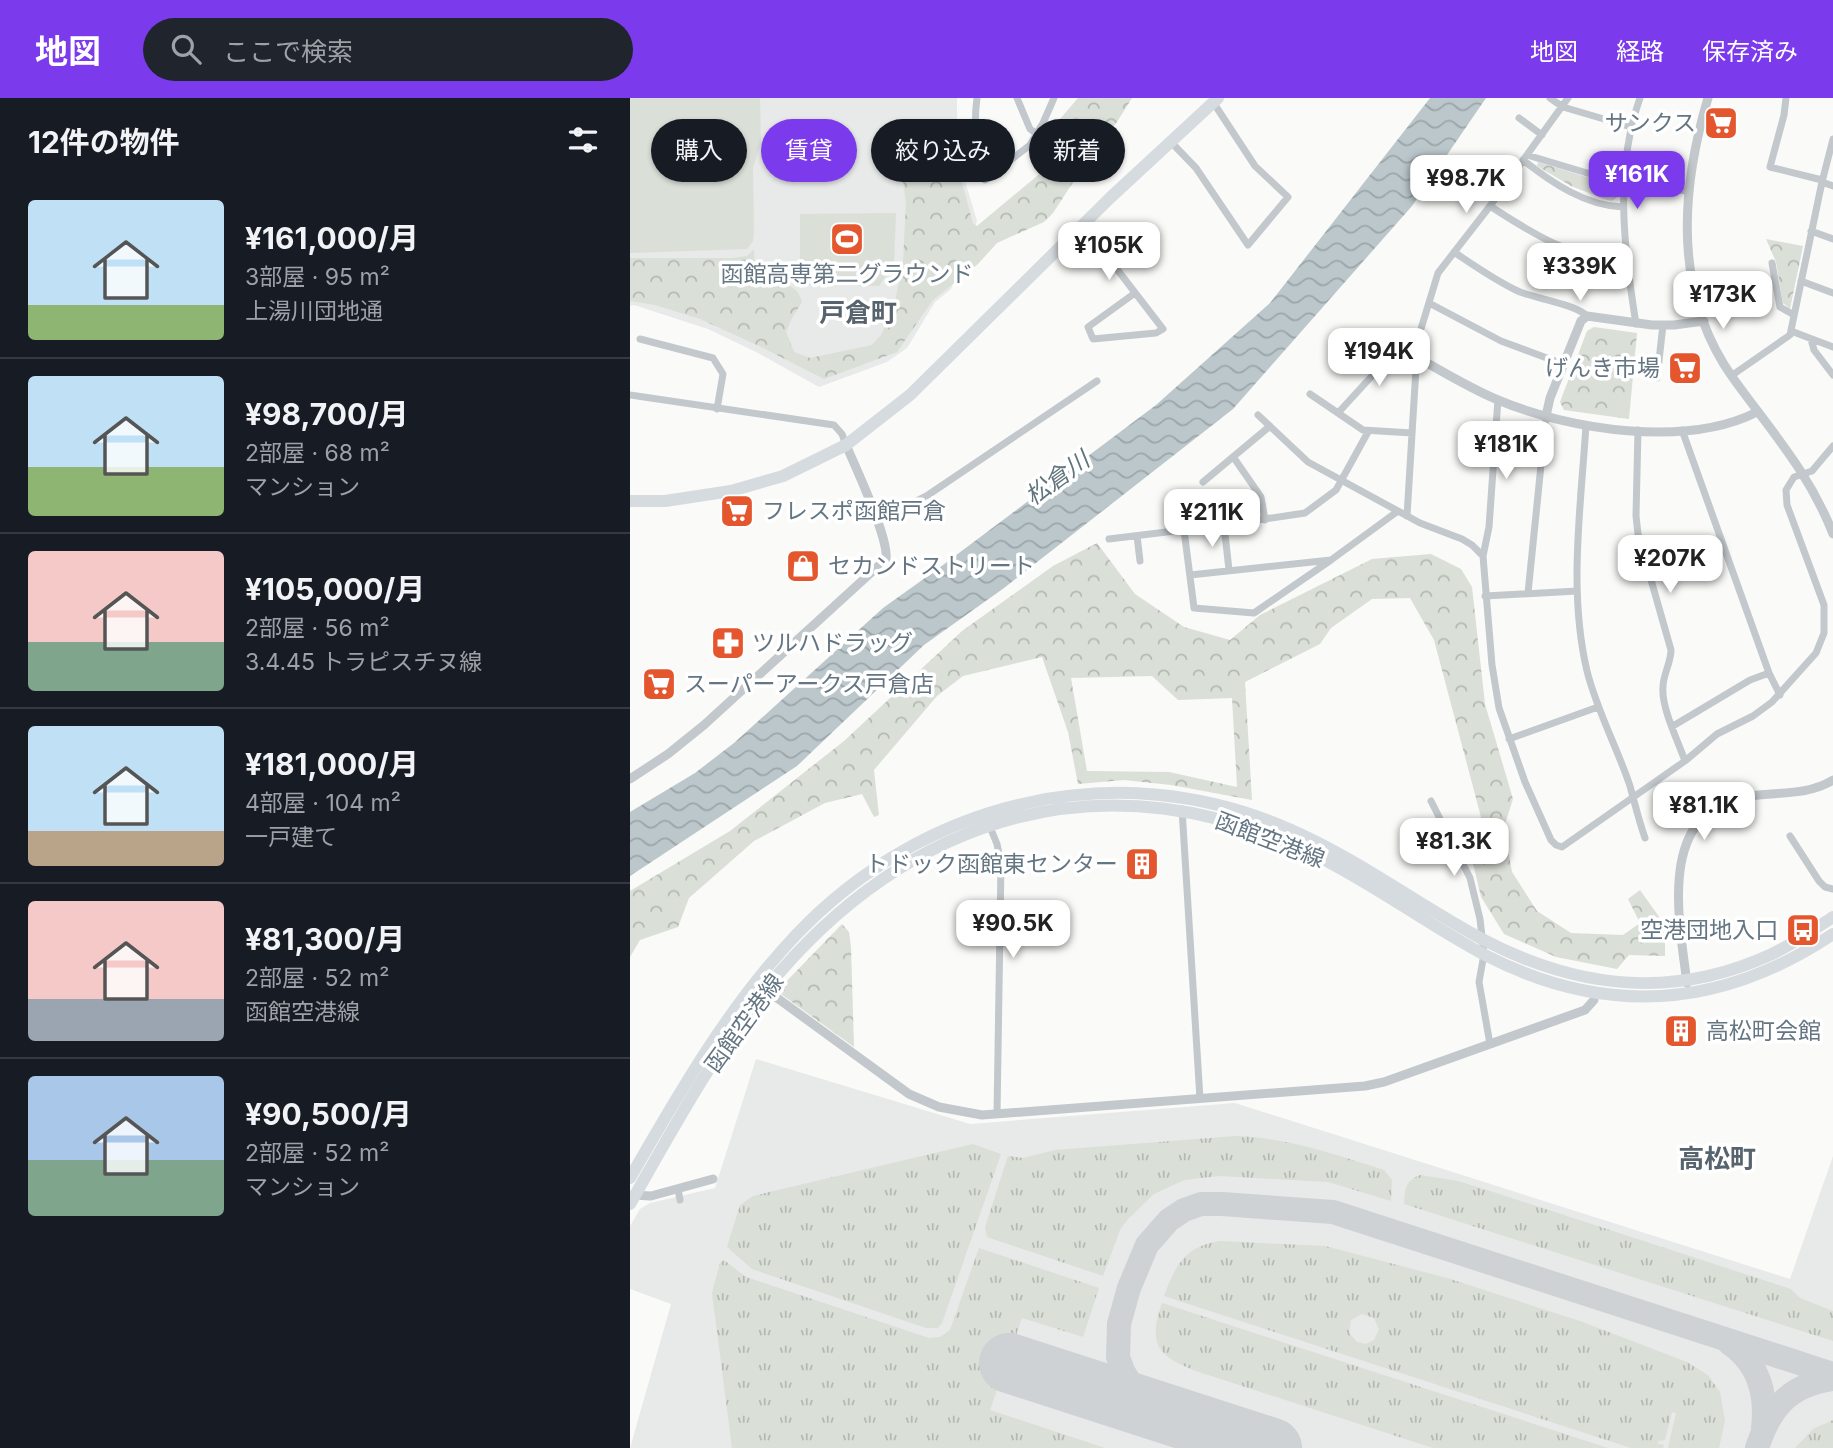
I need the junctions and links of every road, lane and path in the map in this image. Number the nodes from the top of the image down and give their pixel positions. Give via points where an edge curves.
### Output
1 (977, 98) edge
2 (1017, 98) edge
3 (1054, 98) edge
4 (1550, 98) edge
5 (1568, 98) edge
6 (1640, 98) edge
7 (1708, 98) edge
8 (1786, 98) edge
9 (1215, 100) edge
10 (1563, 107) junction
11 (1519, 118) dead end
12 (1044, 119) edge
13 (1029, 127) edge
14 (1631, 127) junction
15 (1542, 135) junction
16 (1833, 139) edge
17 (1170, 140) junction
18 (1029, 146) edge
19 (1525, 158) junction
20 (1822, 181) junction
21 (1623, 183) junction
22 (1833, 186) edge
23 (1687, 191) junction
24 (1490, 206) junction
25 (1623, 207) junction
26 (1083, 225) junction
27 (1811, 231) junction
28 (1833, 239) edge
29 (1454, 252) junction
30 (1626, 262) junction
31 (1772, 263) dead end
32 (1801, 281) junction
33 (1135, 293) junction
34 (1833, 293) edge
35 (1429, 303) junction
36 (1794, 315) junction
37 (1587, 316) junction
38 (1704, 321) junction
39 (1636, 324) junction
40 (1663, 325) junction
41 (1791, 331) junction
42 (640, 339) dead end
43 (1811, 339) junction
44 (1833, 347) edge
45 (1417, 357) junction
46 (1563, 364) junction
47 (1833, 375) edge
48 (1731, 376) junction
49 (1657, 378) dead end
50 (1097, 381) dead end
51 (1310, 394) dead end
52 (630, 395) edge
53 (1498, 400) junction
54 (717, 409) junction
55 (1758, 412) junction
56 (1338, 413) junction
57 (1258, 415) dead end
58 (1546, 416) junction
59 (1586, 425) junction
60 (1270, 426) junction
61 (1639, 430) junction
62 (1682, 430) junction
63 (1368, 432) junction
64 (1412, 433) junction
65 (846, 445) junction
66 (1833, 446) edge
67 (1234, 458) junction
68 (1804, 474) junction
69 (1203, 482) dead end
70 (1340, 484) junction
71 (630, 501) edge
72 (1394, 514) junction
73 (1407, 516) junction
74 (1265, 520) junction
75 (877, 521) junction
76 (1224, 525) junction
77 (1184, 530) junction
78 (1833, 534) edge
79 (1137, 536) junction
80 (1109, 539) dead end
81 (1483, 556) junction
82 (1331, 560) junction
83 (1140, 561) dead end
84 (1228, 570) junction
85 (1190, 575) junction
86 (1577, 591) junction
87 (1528, 593) junction
88 (1485, 596) junction
89 (1769, 673) junction
90 (1780, 695) junction
91 (1598, 706) junction
92 (1673, 726) junction
93 (1509, 739) junction
94 (1685, 761) junction
95 (630, 779) edge
96 (1833, 780) edge
97 (1632, 796) junction
98 (1431, 801) dead end
99 (1183, 804) junction
100 (988, 819) junction
101 (1790, 836) dead end
102 (1645, 838) dead end
103 (1833, 889) edge
104 (1833, 917) edge
105 (1833, 934) edge
106 (1483, 939) junction
107 (1484, 954) junction
108 (1687, 980) junction
109 (760, 986) junction
110 (1688, 995) junction
111 (1594, 1000) dead end
112 (1490, 1044) junction
113 (1199, 1099) junction
114 (997, 1114) junction
115 (630, 1178) edge
116 (713, 1179) dead end
117 (678, 1189) junction
118 (632, 1198) edge
119 (680, 1199) dead end

1 - 18 street via 976,150 985,180
2 - 13 street
3 - 12 street
4 - 10 street
5 - 10 street
6 - 14 street
7 - 23 street
8 - 20 street via 1770,167
9 - 17 main road
9 - 17 street via 1255,166 1288,197 1248,245 1196,168
10 - 14 street
10 - 15 street
11 - 15 street
14 - 21 street
15 - 19 street
16 - 20 street
17 - 26 main road
19 - 21 street
19 - 24 street
19 - 25 street via 1546,178 1580,196
20 - 22 street
20 - 27 street
21 - 23 street
21 - 25 street
23 - 38 street via 1688,260
24 - 29 street
24 - 30 street via 1557,246
25 - 30 street
26 - 33 street
26 - 65 main road via 910,395
27 - 28 street
27 - 32 street
29 - 35 street via 1438,273
29 - 37 street via 1512,288 1579,309
30 - 39 street
31 - 36 street via 1780,307
32 - 34 street
32 - 36 street
33 - 33 street via 1163,328 1156,333 1093,339 1088,327
35 - 45 street
35 - 46 street via 1501,341
36 - 41 street
37 - 39 street
37 - 46 street
38 - 40 street
38 - 48 street
39 - 40 street
40 - 49 street
41 - 43 street
41 - 48 street
42 - 54 street via 713,358 723,374
43 - 44 street
43 - 47 street
45 - 53 street
45 - 56 street via 1391,354
45 - 64 street
46 - 58 street
48 - 55 street
50 - 75 street via 928,495
51 - 56 street
52 - 54 street
53 - 58 street
53 - 81 street
54 - 65 street via 834,425
55 - 62 street via 1720,426
55 - 68 street
56 - 63 street
57 - 60 street
58 - 59 street
58 - 87 street
59 - 61 street
59 - 86 street
60 - 67 street
60 - 70 street
61 - 62 street
61 - 92 street via 1637,524 1671,650 1662,688
62 - 89 street
63 - 64 street
63 - 70 street
64 - 73 street
65 - 71 main road via 783,476 731,491
65 - 75 street
66 - 68 street
67 - 69 street
67 - 74 street via 1261,497
68 - 78 street
68 - 90 street via 1790,481 1786,500 1821,597 1824,633 1816,653
70 - 72 street
70 - 74 street via 1305,513
72 - 73 street
72 - 82 street
73 - 81 street via 1462,539
74 - 76 street
75 - 95 street via 886,559 704,725
76 - 77 street
76 - 84 street
77 - 79 street
77 - 85 street
79 - 80 street
79 - 83 street
81 - 88 street
82 - 84 street
82 - 85 street via 1254,613 1194,608
84 - 85 street
86 - 87 street
86 - 91 street via 1586,662
87 - 88 street
88 - 93 street via 1499,708
89 - 90 street
89 - 92 street
90 - 94 street via 1753,716 1717,734
91 - 93 street
91 - 97 street
92 - 94 street
93 - 97 street via 1556,845 1569,843
94 - 97 street
96 - 108 street via 1806,791 1735,799 1698,824 1684,847 1678,873
97 - 102 street
98 - 106 street via 1470,878
99 - 100 main road, 函館空港線 via 1077,808
99 - 106 main road, 函館空港線 via 1236,809 1292,830 1352,860
99 - 107 main road, 函館空港線 via 1310,853
99 - 113 street
100 - 109 main road, 函館空港線 via 878,881
100 - 114 street via 1002,864
101 - 103 street via 1819,881
104 - 108 main road, 函館空港線 via 1775,952 1729,971
105 - 110 main road, 函館空港線 via 1764,973
106 - 107 street
106 - 108 main road, 函館空港線 via 1540,965 1599,981
107 - 110 main road, 函館空港線 via 1584,991 1639,998
107 - 112 street via 1479,982
108 - 110 street
109 - 114 street via 909,1094 955,1111
109 - 115 main road, 函館空港線 via 699,1062
109 - 118 main road, 函館空港線
111 - 112 street via 1585,1010
112 - 113 street via 1365,1086
113 - 114 street
116 - 117 street
117 - 118 street
117 - 119 street

